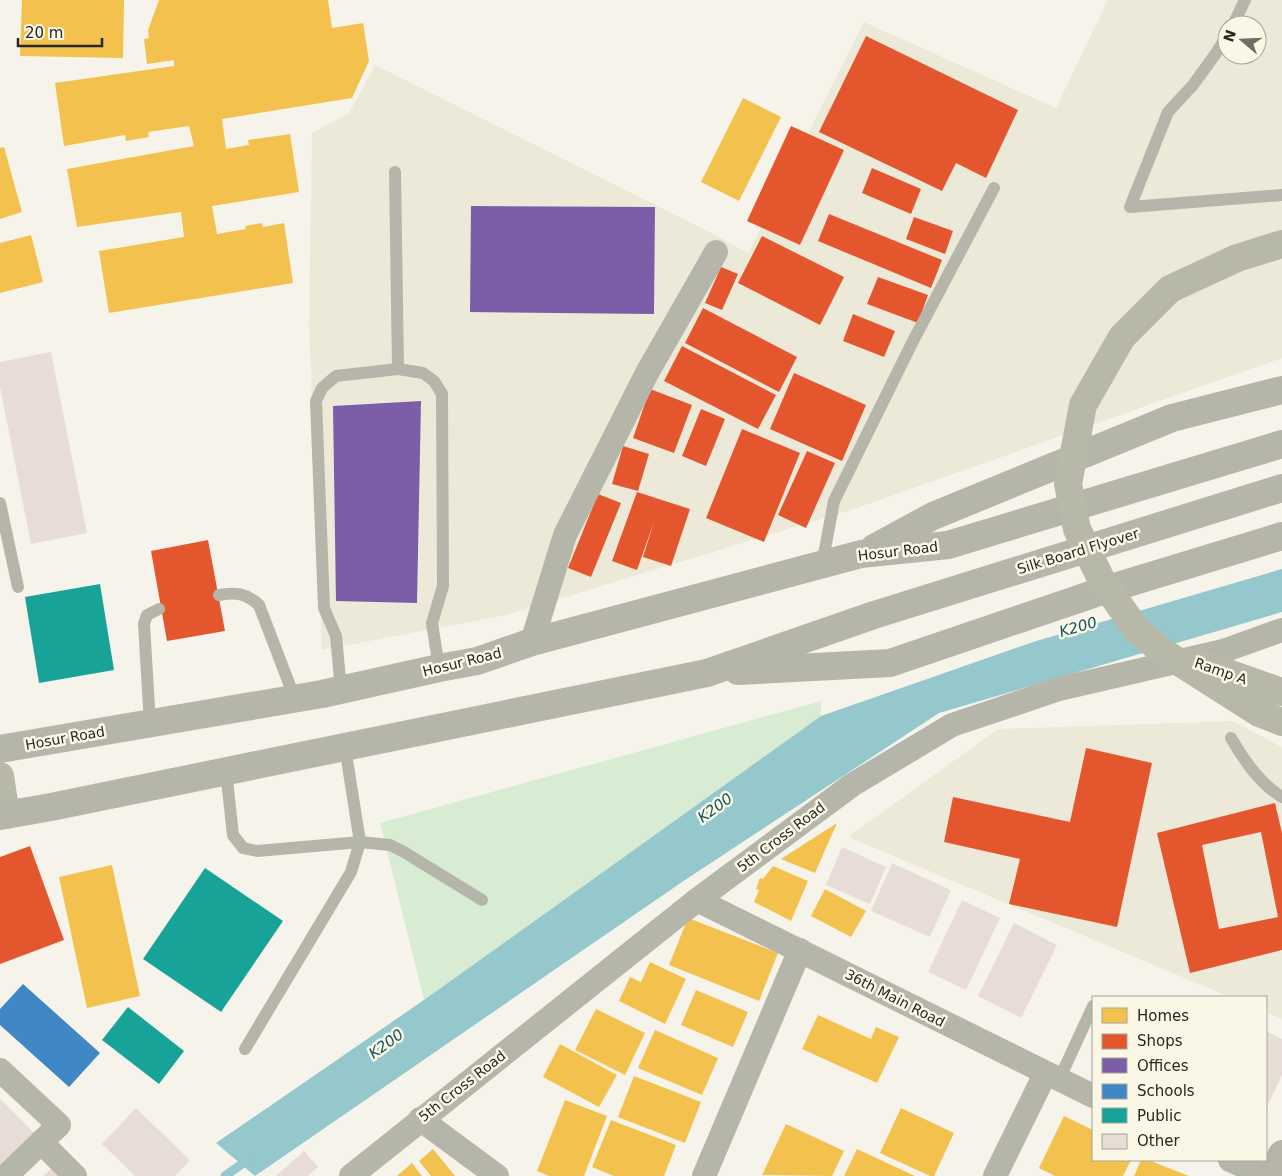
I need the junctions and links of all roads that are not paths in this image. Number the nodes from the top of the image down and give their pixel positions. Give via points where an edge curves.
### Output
1 (1246, 0) edge
2 (1238, 15) edge
3 (1217, 50) edge
4 (395, 172) dead end
5 (994, 188) dead end
6 (1282, 196) edge
7 (1282, 244) edge
8 (716, 252) dead end
9 (398, 369) junction
10 (1282, 390) edge
11 (1282, 444) edge
12 (1282, 488) edge
13 (0, 503) edge
14 (1282, 536) edge
15 (861, 554) junction
16 (822, 565) junction
17 (18, 587) dead end
18 (219, 595) dead end
19 (159, 609) dead end
20 (1282, 630) edge
21 (532, 642) junction
22 (1160, 650) junction
23 (440, 668) junction
24 (707, 673) junction
25 (341, 690) junction
26 (1282, 692) edge
27 (295, 699) junction
28 (1282, 722) edge
29 (150, 724) junction
30 (1231, 738) dead end
31 (345, 747) junction
32 (0, 750) edge
33 (226, 771) junction
34 (0, 776) edge
35 (1282, 797) edge
36 (3, 815) edge
37 (360, 842) junction
38 (482, 900) dead end
39 (697, 900) junction
40 (800, 950) junction
41 (1092, 1008) edge
42 (245, 1049) dead end
43 (0, 1070) edge
44 (1052, 1077) junction
45 (1092, 1096) edge
46 (420, 1119) junction
47 (41, 1142) junction
48 (1282, 1154) edge
49 (1232, 1161) edge
50 (6, 1176) edge
51 (75, 1176) edge
52 (350, 1176) edge
53 (497, 1176) edge
54 (704, 1176) edge
55 (995, 1176) edge
56 (1265, 1176) edge
57 (1272, 1176) edge

1 - 2 lane
3 - 6 lane via 1168,112 1130,207
4 - 9 lane
5 - 16 lane via 834,501
7 - 22 main road, bridge via 1237,258 1170,289 1122,337 1083,405 1068,484 1077,529 1101,579 1136,629
8 - 21 street via 647,372 565,535
9 - 23 lane via 423,373 434,381 442,394 443,586 432,623
9 - 25 lane via 336,376 322,388 316,401 324,608 336,636
10 - 15 highway via 1172,418 933,516
11 - 15 highway, Hosur Road via 948,545
12 - 24 highway, Silk Board Flyover via 874,615
13 - 17 lane
14 - 24 highway via 1105,590 890,663
15 - 16 highway, Hosur Road
16 - 21 highway, Hosur Road
18 - 27 lane via 242,593 259,605
19 - 29 lane via 147,615 144,624
20 - 39 street, 5th Cross Road via 1224,651 1059,689 952,725 852,785
21 - 23 highway, Hosur Road via 477,661
22 - 26 main road, Ramp A, bridge
22 - 28 main road, bridge via 1259,713
23 - 25 highway, Hosur Road
24 - 31 highway
25 - 27 highway, Hosur Road
27 - 29 highway, Hosur Road
29 - 32 highway, Hosur Road
30 - 35 lane via 1257,775 1272,792
31 - 33 highway
31 - 37 lane
33 - 36 highway
33 - 37 lane via 233,835 243,848 257,851
34 - 36 main road
37 - 38 lane via 390,845
37 - 42 lane via 351,872
39 - 40 street, 36th Main Road
39 - 46 street, 5th Cross Road
40 - 44 street, 36th Main Road
40 - 54 street
41 - 44 lane
43 - 47 street via 59,1125
44 - 45 street, 36th Main Road
44 - 55 street
46 - 52 street, 5th Cross Road
46 - 53 street
47 - 50 street
47 - 51 street
48 - 57 street
49 - 56 street

